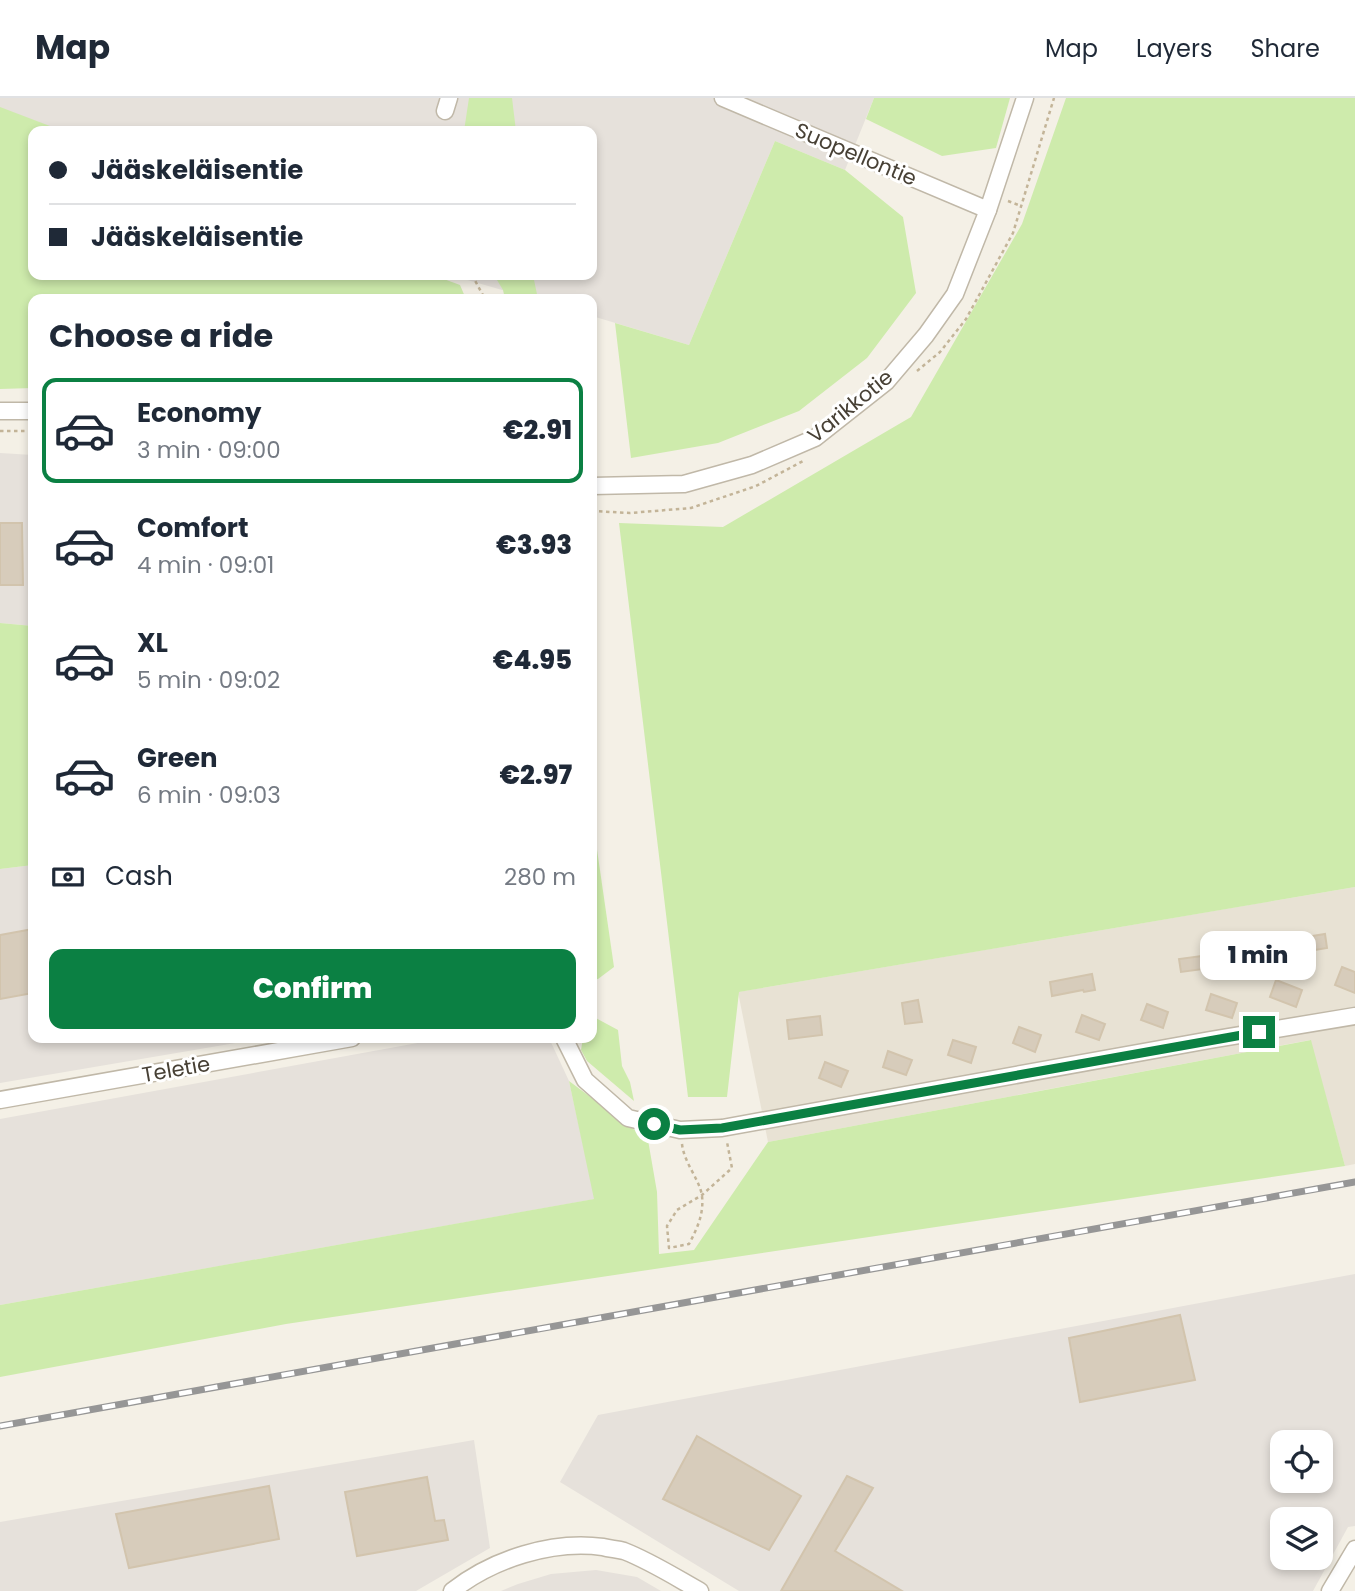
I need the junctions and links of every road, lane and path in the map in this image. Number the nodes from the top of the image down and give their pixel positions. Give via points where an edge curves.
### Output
1 (723, 98) edge
2 (1025, 98) edge
3 (1054, 98) edge
4 (988, 211) junction
5 (910, 377) dead end
6 (0, 411) edge
7 (28, 411) edge
8 (0, 431) edge
9 (28, 431) edge
10 (808, 458) dead end
11 (597, 486) edge
12 (597, 510) edge
13 (1355, 1016) edge
14 (324, 1043) edge
15 (566, 1043) edge
16 (0, 1100) edge
17 (722, 1128) junction
18 (680, 1130) junction
19 (702, 1195) junction
20 (1355, 1549) edge
21 (452, 1591) edge
22 (699, 1591) edge
23 (1331, 1591) edge

1 - 4 street, Suopellontie
2 - 4 street, Varikkotie
3 - 5 path via 1013,233 966,319 940,352
4 - 11 street, Varikkotie via 955,294 926,335 886,382 815,438 752,465 684,484
6 - 7 street
8 - 9 path
10 - 12 path via 756,486 691,508
13 - 17 street
14 - 16 street, Teletie
15 - 18 street via 585,1080 628,1118
17 - 18 street
17 - 19 path via 732,1168
18 - 19 path via 683,1153
19 - 19 path via 699,1226 689,1244 669,1248 667,1227 677,1210
20 - 23 street
21 - 22 street via 506,1560 553,1547 584,1545 621,1550

